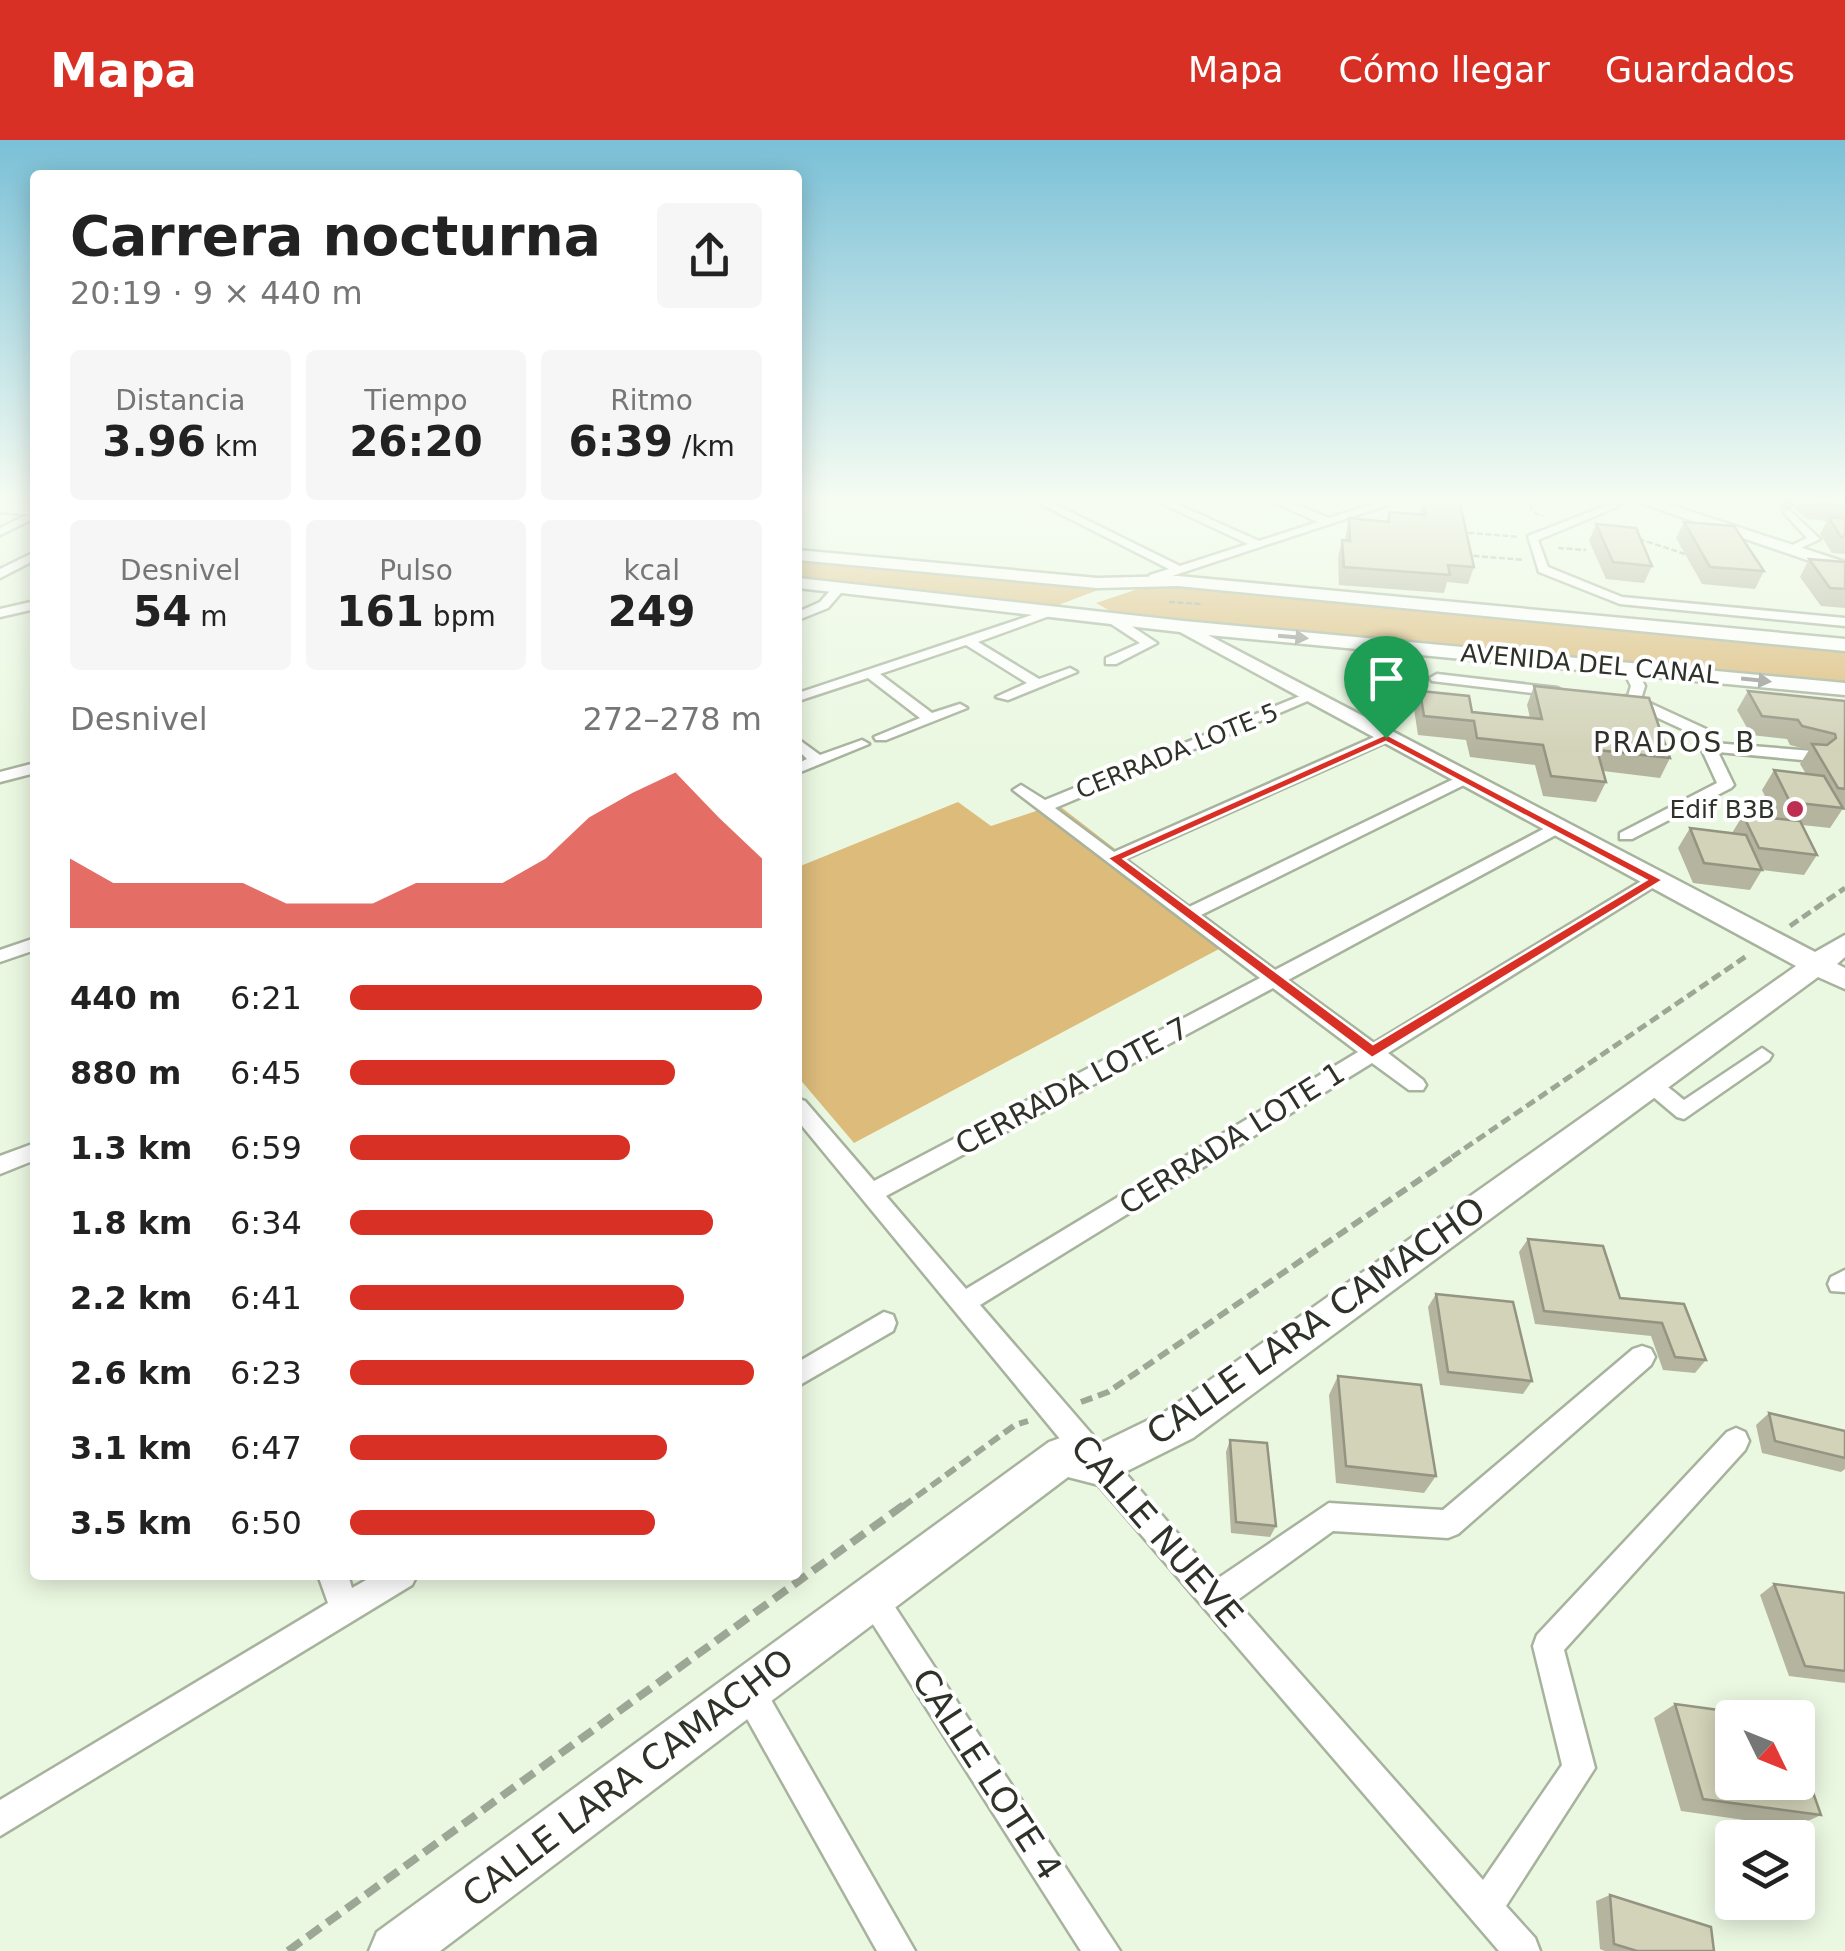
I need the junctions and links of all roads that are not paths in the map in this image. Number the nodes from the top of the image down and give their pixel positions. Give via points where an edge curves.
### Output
1 (1096, 582) edge
2 (1144, 582) edge
3 (1577, 582) edge
4 (802, 583) edge
5 (1134, 585) junction
6 (840, 587) junction
7 (1633, 602) junction
8 (30, 606) edge
9 (1057, 611) junction
10 (0, 612) edge
11 (802, 614) edge
12 (1109, 617) junction
13 (1845, 622) edge
14 (1645, 624) junction
15 (1184, 627) junction
16 (968, 640) junction
17 (1845, 644) edge
18 (1111, 661) dead end
19 (1629, 668) junction
20 (1070, 672) dead end
21 (870, 673) junction
22 (1437, 678) dead end
23 (1038, 684) junction
24 (1845, 689) edge
25 (1574, 694) edge
26 (802, 696) edge
27 (1310, 697) junction
28 (1002, 698) dead end
29 (1613, 699) edge
30 (1632, 701) junction
31 (960, 708) dead end
32 (931, 719) junction
33 (882, 737) dead end
34 (1386, 738) junction
35 (862, 744) dead end
36 (802, 747) edge
37 (1708, 747) junction
38 (1813, 756) edge
39 (817, 760) junction
40 (802, 766) edge
41 (30, 769) edge
42 (0, 778) edge
43 (1465, 779) junction
44 (1022, 790) dead end
45 (1045, 806) junction
46 (1557, 828) junction
47 (1626, 836) dead end
48 (1114, 858) junction
49 (1656, 880) junction
50 (1188, 914) junction
51 (30, 945) edge
52 (1, 952) edge
53 (1836, 963) edge
54 (1274, 978) junction
55 (1372, 1052) junction
56 (1762, 1055) dead end
57 (1416, 1085) dead end
58 (1648, 1085) junction
59 (802, 1112) edge
60 (30, 1153) edge
61 (0, 1165) edge
62 (870, 1194) junction
63 (963, 1303) junction
64 (884, 1324) dead end
65 (1642, 1357) dead end
66 (802, 1373) edge
67 (1736, 1441) dead end
68 (1099, 1464) junction
69 (335, 1580) edge
70 (394, 1580) edge
71 (872, 1597) junction
72 (1214, 1598) junction
73 (345, 1610) junction
74 (747, 1688) junction
75 (0, 1819) edge
76 (1484, 1908) junction
77 (396, 1951) edge
78 (897, 1951) edge
79 (1102, 1951) edge
80 (1522, 1951) edge

1 - 5 main road, AVENIDA DEL CANAL
2 - 5 main road
3 - 7 street
4 - 6 main road, AVENIDA DEL CANAL
5 - 9 main road
5 - 14 main road, AVENIDA DEL CANAL via 1178,582
6 - 9 main road, AVENIDA DEL CANAL
6 - 11 street via 824,605
7 - 13 street
7 - 14 street
8 - 10 street
9 - 12 main road, AVENIDA DEL CANAL
9 - 16 street
12 - 15 main road, AVENIDA DEL CANAL
12 - 18 street via 1150,643
14 - 17 main road, AVENIDA DEL CANAL
15 -> 19 main road, AVENIDA DEL CANAL
15 - 27 main road
16 - 21 street
16 - 23 street
19 -> 24 main road, AVENIDA DEL CANAL
19 - 30 street via 1638,686
20 - 23 street
21 - 26 street
21 - 32 street
22 - 25 street
23 - 28 street
27 - 34 main road
27 - 45 street, CERRADA LOTE 5
29 - 30 street
30 - 37 street via 1701,732
31 - 32 street
32 - 33 street
34 - 43 main road
34 - 48 street
35 - 39 street
36 - 39 street
37 - 38 street
37 - 47 street via 1726,786
39 - 40 street
41 - 42 street
43 - 46 main road
43 - 50 street
44 - 45 street
45 - 48 street
46 - 49 main road
46 - 54 street, CERRADA LOTE 7
48 - 50 street
49 - 53 main road
49 - 55 street, CERRADA LOTE 1
50 - 54 street
51 - 52 street
53 - 58 main road, CALLE LARA CAMACHO
54 - 55 street
54 - 62 street, CERRADA LOTE 7
55 - 57 street
55 - 63 street, CERRADA LOTE 1
56 - 58 street via 1684,1111
58 - 68 main road, CALLE LARA CAMACHO via 1179,1426
59 - 62 street, CALLE NUEVE
60 - 61 street
62 - 63 street, CALLE NUEVE
63 - 68 street, CALLE NUEVE
64 - 66 street
65 - 72 street via 1448,1524 1329,1517
67 - 76 street via 1548,1646 1579,1768
68 - 71 main road, CALLE LARA CAMACHO via 1062,1456
68 - 72 street, CALLE NUEVE
69 - 73 street
70 - 73 street
71 - 74 main road, CALLE LARA CAMACHO
71 - 79 street, CALLE LOTE 4
72 - 76 street, CALLE NUEVE
73 - 75 street
74 - 77 main road, CALLE LARA CAMACHO
74 - 78 street
76 - 80 street, CALLE NUEVE

